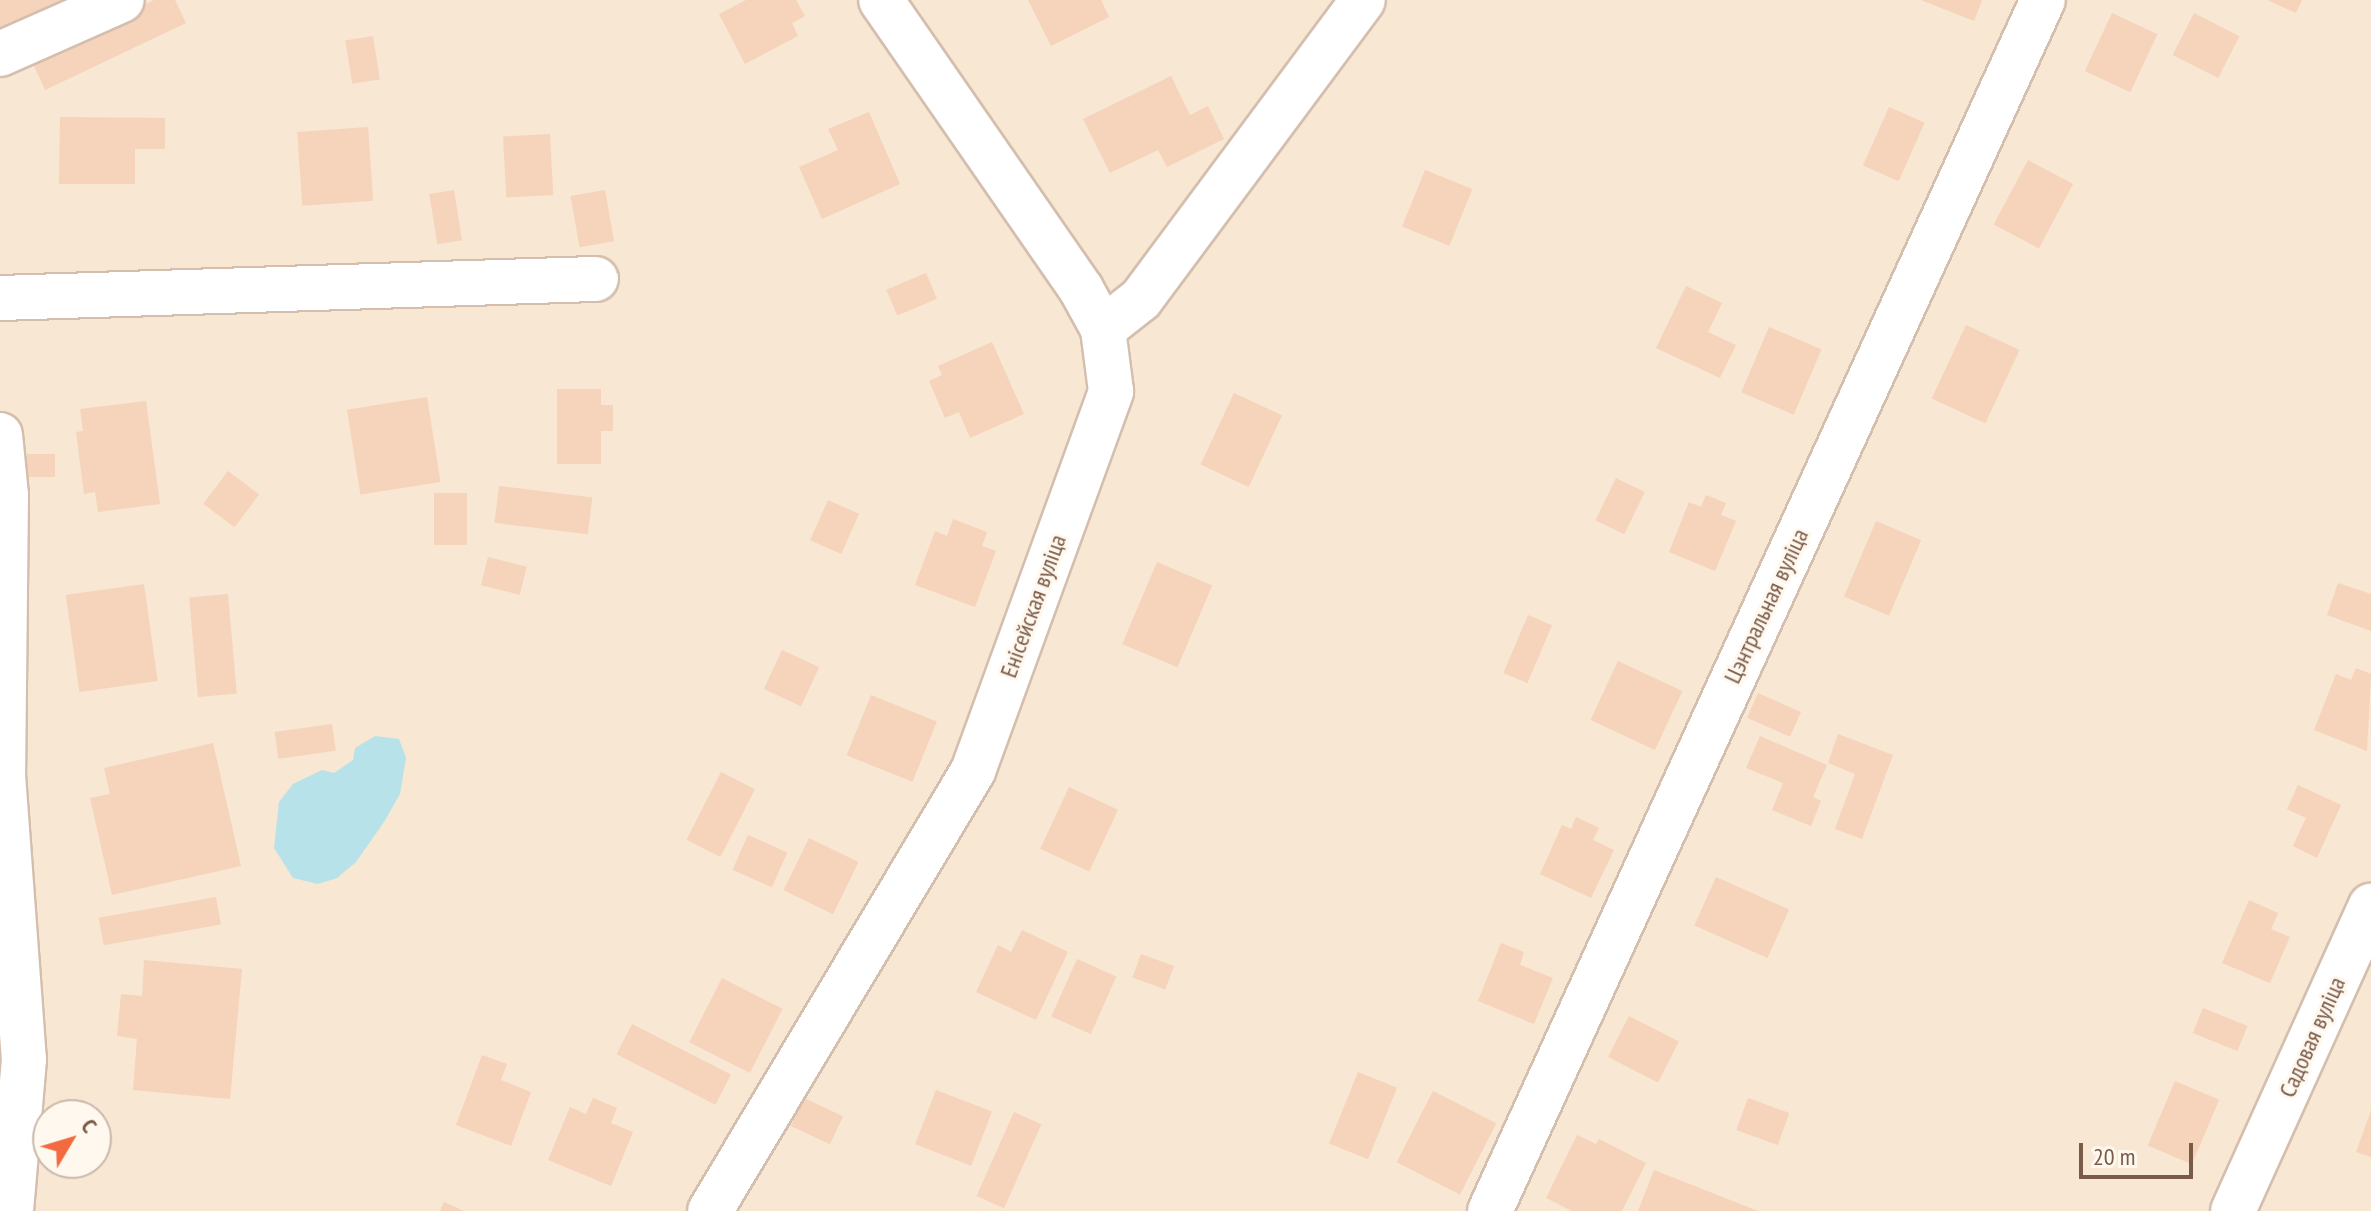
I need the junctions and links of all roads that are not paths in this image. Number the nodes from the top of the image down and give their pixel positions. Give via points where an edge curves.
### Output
1 (122, 0) edge
2 (881, 0) edge
3 (1363, 0) edge
4 (2043, 0) edge
5 (0, 54) edge
6 (596, 279) dead end
7 (0, 298) edge
8 (1103, 329) junction
9 (0, 435) edge
10 (3, 495) edge
11 (2371, 906) edge
12 (11, 1211) edge
13 (710, 1211) edge
14 (1490, 1211) edge
15 (2233, 1211) edge

1 - 5 street
2 - 8 street, Енісейская вуліца
3 - 8 street via 1141,299
4 - 14 street, Цэнтральная вуліца
6 - 7 street
8 - 13 street, Енісейская вуліца via 1111,391 973,771
9 - 10 street
10 - 12 street via 3,775 24,1059
11 - 15 street, Садовая вуліца

